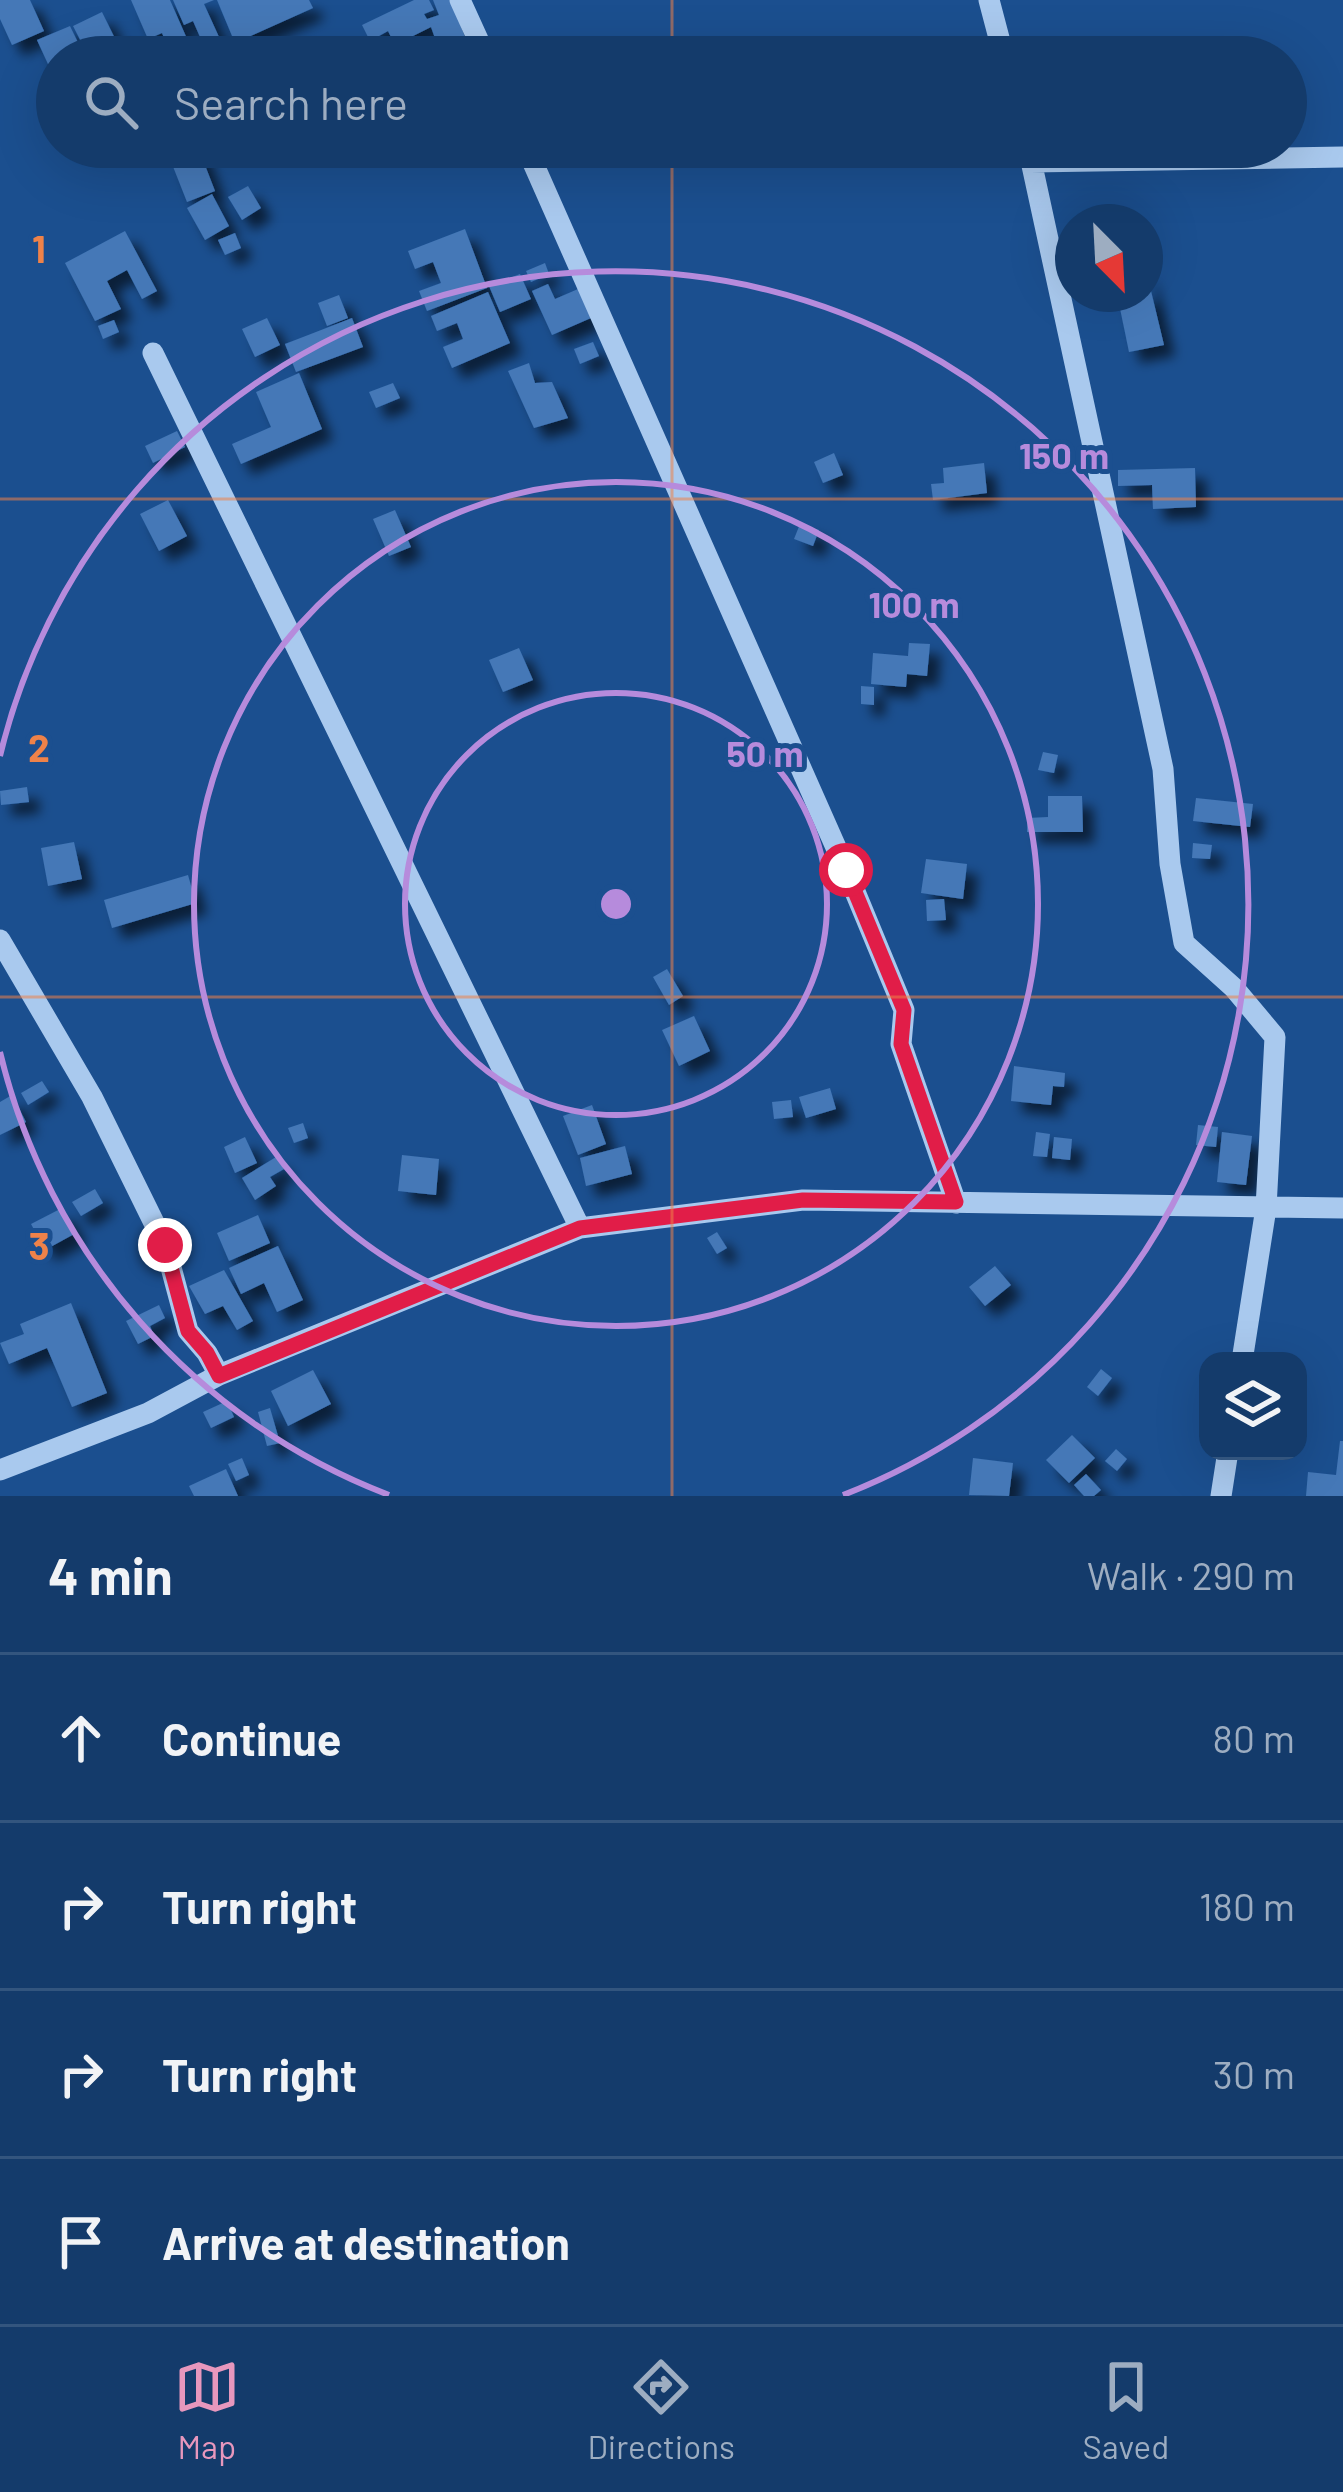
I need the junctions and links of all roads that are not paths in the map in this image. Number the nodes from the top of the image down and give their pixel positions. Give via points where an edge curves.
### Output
1 (460, 0) edge
2 (989, 0) edge
3 (476, 36) edge
4 (998, 36) edge
5 (1307, 157) edge
6 (1343, 157) edge
7 (535, 168) edge
8 (1032, 168) edge
9 (153, 352) dead end
10 (0, 940) edge
11 (956, 1202) junction
12 (1266, 1208) junction
13 (1343, 1208) edge
14 (580, 1228) junction
15 (1243, 1352) edge
16 (219, 1376) junction
17 (1227, 1460) edge
18 (0, 1470) edge
19 (1221, 1496) edge

1 - 3 street
2 - 4 street
5 - 6 street
7 - 11 street via 904,1010 901,1044
8 - 12 street via 1162,769 1184,944 1275,1037
9 - 14 street
10 - 16 street via 92,1097 165,1245 188,1331
11 - 12 street
11 - 14 street via 803,1200
12 - 13 street
12 - 15 street
14 - 16 street
16 - 18 street
17 - 19 street

